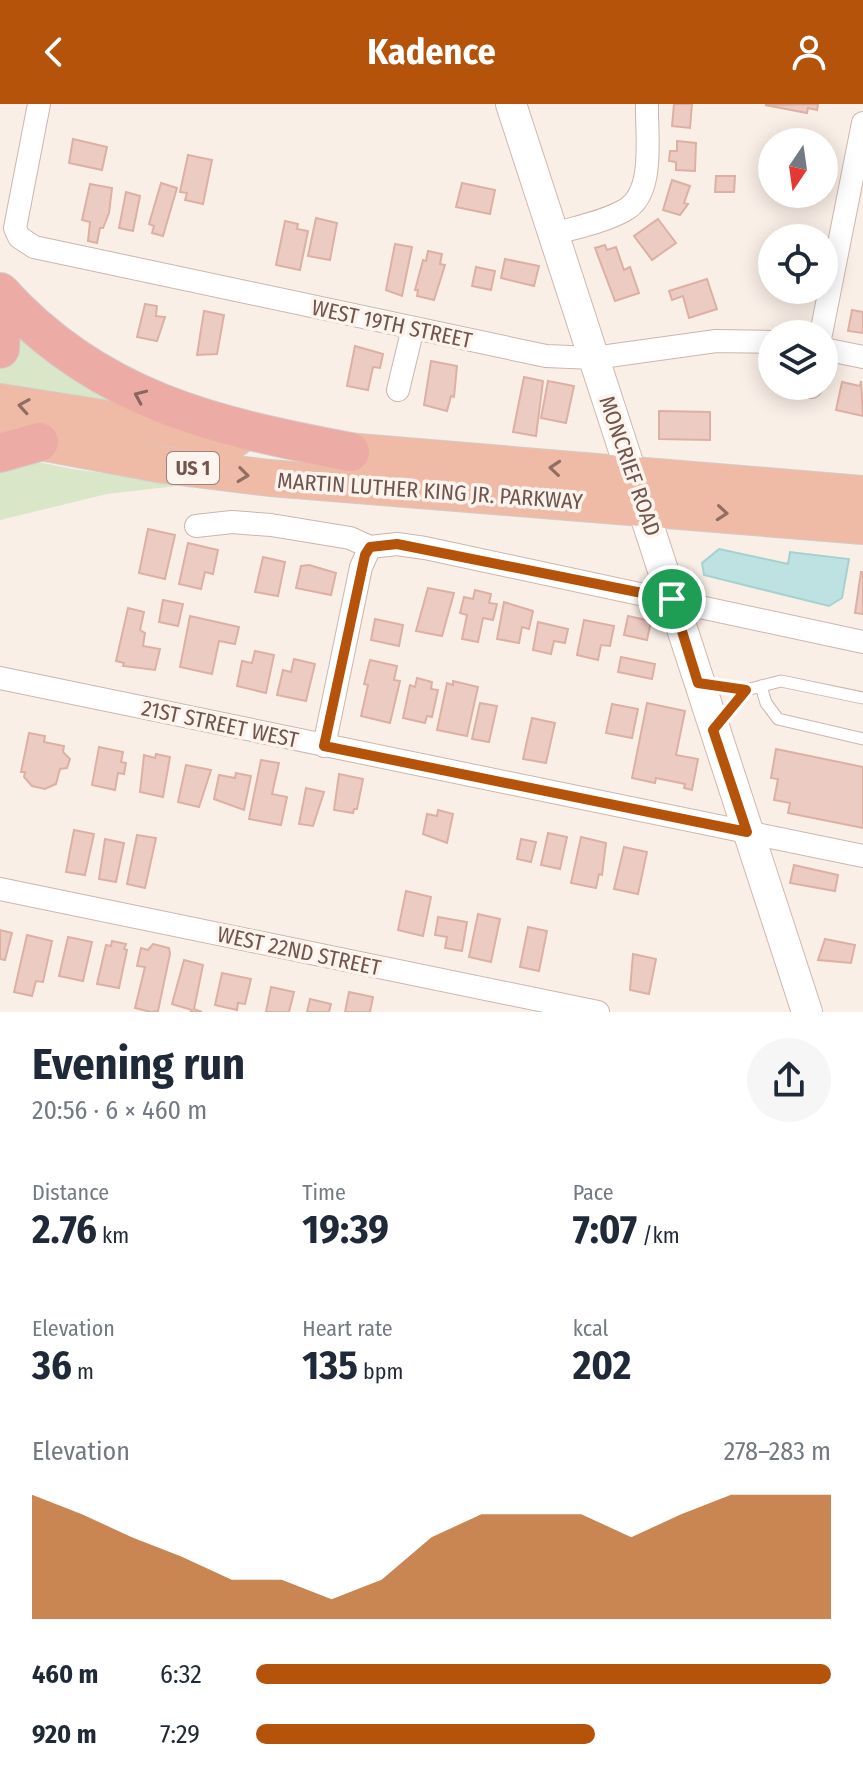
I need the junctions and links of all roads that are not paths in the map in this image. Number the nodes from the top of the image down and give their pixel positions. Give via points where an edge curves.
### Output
1 (39, 104) edge
2 (511, 104) edge
3 (647, 104) edge
4 (863, 123) edge
5 (860, 152) edge
6 (554, 234) junction
7 (2, 294) edge
8 (824, 320) edge
9 (413, 328) junction
10 (758, 342) edge
11 (0, 349) edge
12 (838, 352) edge
13 (863, 357) edge
14 (594, 358) junction
15 (398, 390) dead end
16 (0, 402) edge
17 (0, 434) edge
18 (39, 442) junction
19 (350, 452) junction
20 (0, 453) edge
21 (639, 491) junction
22 (863, 494) edge
23 (196, 526) dead end
24 (863, 526) edge
25 (370, 547) junction
26 (672, 599) junction
27 (863, 642) edge
28 (0, 678) edge
29 (698, 683) junction
30 (761, 686) junction
31 (746, 690) junction
32 (863, 698) edge
33 (713, 730) junction
34 (863, 739) edge
35 (324, 746) junction
36 (747, 832) junction
37 (863, 856) edge
38 (0, 889) edge
39 (806, 1011) edge
40 (598, 1012) edge

1 - 9 street, WEST 19TH STREET via 15,228 19,237 46,250
2 - 6 main road, MONCRIEF ROAD
3 - 6 street via 640,195 624,211
4 - 5 street
5 - 8 street
6 - 14 main road, MONCRIEF ROAD
7 - 11 highway
19 -> 7 highway via 204,420 126,390 61,348
9 - 14 street, WEST 19TH STREET via 546,356
9 - 15 street
10 - 14 street, WEST 19TH STREET via 716,341
12 - 13 street
14 - 21 main road, MONCRIEF ROAD
19 -> 16 highway, MARTIN LUTHER KING JR. PARKWAY / US 1
17 - 18 highway, MARTIN LUTHER KING JR. PARKWAY / US 1
18 - 20 highway
18 -> 21 highway, MARTIN LUTHER KING JR. PARKWAY / US 1 via 270,478
21 -> 19 highway, MARTIN LUTHER KING JR. PARKWAY / US 1
21 - 22 highway, MARTIN LUTHER KING JR. PARKWAY / US 1
21 -> 24 highway, MARTIN LUTHER KING JR. PARKWAY / US 1
21 - 26 main road, MONCRIEF ROAD
23 - 25 street via 281,526 350,538
25 - 26 street via 425,548
25 - 35 street via 361,567
26 - 27 street
26 - 29 main road, MONCRIEF ROAD
28 - 35 street, 21ST STREET WEST
29 - 31 lane
29 - 33 main road, MONCRIEF ROAD
30 - 31 lane
30 - 32 lane via 781,681
30 - 34 lane via 778,719
31 - 33 lane
33 - 36 main road, MONCRIEF ROAD
35 - 36 street, 21ST STREET WEST
36 - 37 street, 21ST STREET WEST
36 - 39 main road, MONCRIEF ROAD
38 - 40 street, WEST 22ND STREET

